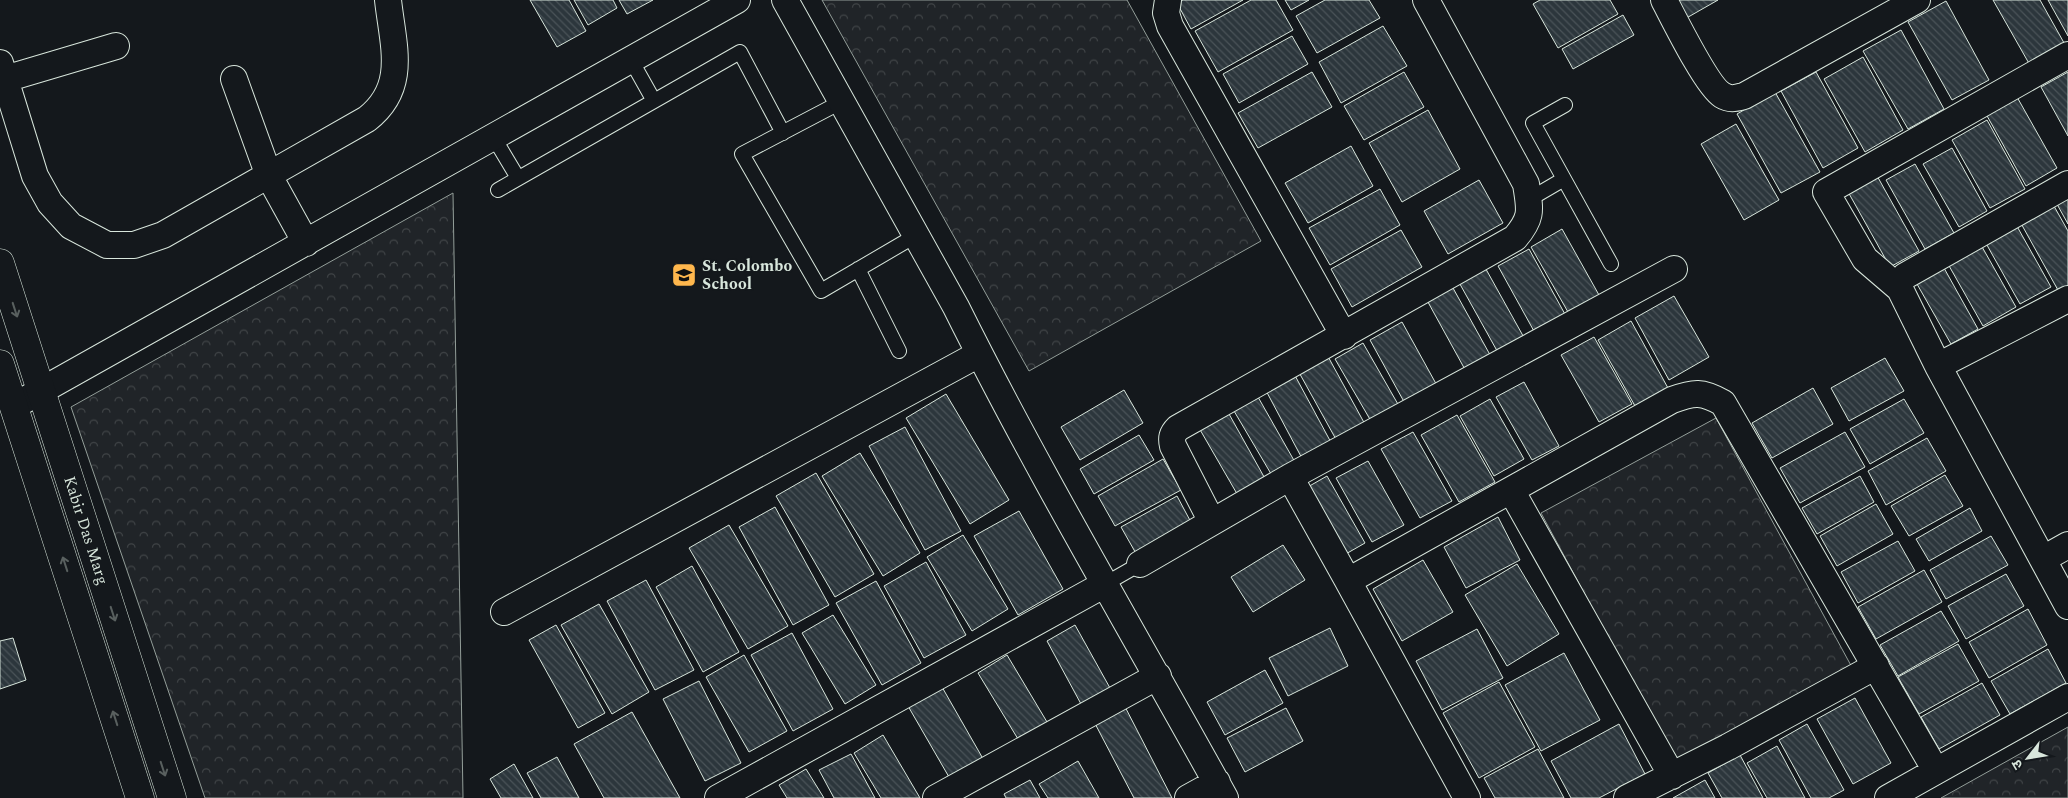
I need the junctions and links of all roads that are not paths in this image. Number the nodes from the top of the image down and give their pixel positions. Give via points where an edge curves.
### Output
1 (388, 0) edge
2 (737, 0) edge
3 (785, 0) edge
4 (1168, 0) edge
5 (1426, 0) edge
6 (1664, 0) edge
7 (1904, 3) edge
8 (116, 46) dead end
9 (2068, 55) edge
10 (631, 60) junction
11 (3, 71) edge
12 (234, 79) dead end
13 (654, 101) junction
14 (841, 102) junction
15 (1565, 105) dead end
16 (783, 132) junction
17 (494, 138) junction
18 (269, 176) junction
19 (518, 178) junction
20 (1564, 179) junction
21 (2068, 184) edge
22 (498, 190) dead end
23 (1528, 200) junction
24 (915, 236) junction
25 (306, 244) junction
26 (0, 263) edge
27 (1611, 264) dead end
28 (1674, 269) dead end
29 (858, 270) junction
30 (1900, 289) junction
31 (2068, 298) edge
32 (1344, 336) junction
33 (899, 351) dead end
34 (979, 354) junction
35 (0, 364) edge
36 (1938, 366) junction
37 (41, 392) junction
38 (14, 406) junction
39 (1290, 477) junction
40 (1511, 490) junction
41 (1212, 522) junction
42 (2068, 545) edge
43 (2043, 559) junction
44 (1140, 564) joint
45 (1348, 581) junction
46 (1105, 584) junction
47 (2068, 606) edge
48 (504, 612) dead end
49 (1876, 666) junction
50 (1158, 676) junction
51 (2068, 697) edge
52 (1936, 771) junction
53 (1672, 776) junction
54 (1221, 790) edge
55 (140, 798) edge
56 (172, 798) edge
57 (718, 798) edge
58 (936, 798) edge
59 (1188, 798) edge
60 (1467, 798) edge
61 (1627, 798) edge
62 (1888, 798) edge

1 - 18 street via 395,69 391,91 381,108
2 - 10 street
3 - 14 street
4 - 32 street via 1166,13 1170,26
5 - 23 street via 1526,184
6 - 7 street via 1710,82 1722,95 1732,99 1744,96
8 - 11 street
9 - 30 street via 1826,192 1865,259
10 - 13 lane
10 - 17 street
11 - 18 street via 35,176 50,204 71,226 106,245 134,245 163,235
12 - 18 street
13 - 16 lane via 740,52
13 - 19 lane
14 - 16 lane
14 - 24 street
15 - 20 lane via 1533,123
16 - 29 lane via 742,154 821,291
17 - 19 lane
17 - 25 street
18 - 25 street
19 - 22 lane
20 - 23 lane
20 - 27 lane
21 - 30 street via 1904,276
23 - 32 street via 1527,224 1515,238
24 - 29 lane
24 - 34 street
25 - 37 street
26 -> 37 street, Kabir Das Marg
28 - 39 street
29 - 33 lane
30 - 36 street
31 - 36 street
32 - 41 street via 1173,433 1173,446
34 - 46 street
34 - 48 street
35 - 38 street, Kabir Das Marg
36 - 43 street
37 - 38 street
37 -> 56 street, Kabir Das Marg
55 -> 38 street, Kabir Das Marg
39 - 41 street
39 - 45 street
40 - 45 street
40 - 49 street via 1672,400 1690,393 1707,394 1723,403
40 - 53 street
41 - 44 street
42 - 43 street
43 - 47 street
44 - 46 lane
45 - 60 street
46 - 50 street
46 - 57 street
49 - 52 street
49 - 53 street
50 - 54 street
50 - 58 street
51 - 52 street
52 - 62 street
53 - 61 street
54 - 59 street

